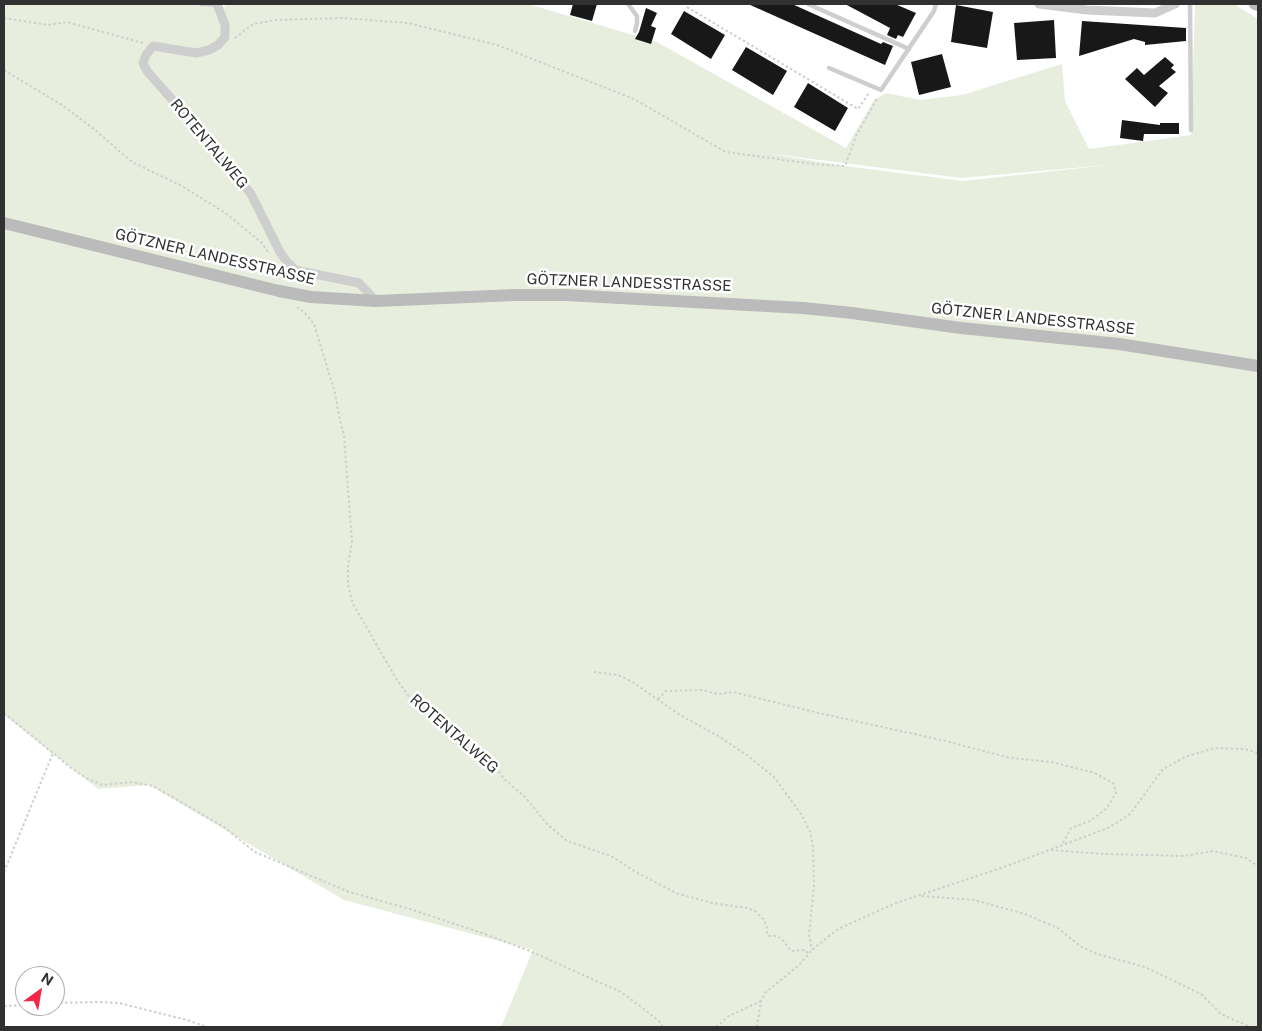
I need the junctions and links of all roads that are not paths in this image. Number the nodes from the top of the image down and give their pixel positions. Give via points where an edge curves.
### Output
1 (201, 4) edge
2 (628, 4) edge
3 (808, 4) edge
4 (936, 4) edge
5 (1039, 4) edge
6 (1175, 4) edge
7 (1190, 4) edge
8 (217, 5) edge
9 (635, 31) dead end
10 (909, 49) junction
11 (829, 68) dead end
12 (1190, 130) dead end
13 (4, 223) edge
14 (376, 301) junction
15 (1258, 366) edge

1 - 8 lane
2 - 9 lane via 637,16
3 - 10 lane
4 - 10 lane
5 - 6 street via 1155,13
7 - 12 lane
8 - 14 street, ROTENTALWEG via 225,25 225,37 218,46 196,52 153,46 143,63 147,71 251,194 287,262 295,270 359,283
10 - 11 lane via 881,90
13 - 14 main road, GÖTZNER LANDESSTRASSE via 279,291 330,299
14 - 15 main road, GÖTZNER LANDESSTRASSE via 539,294 796,307 1119,344

